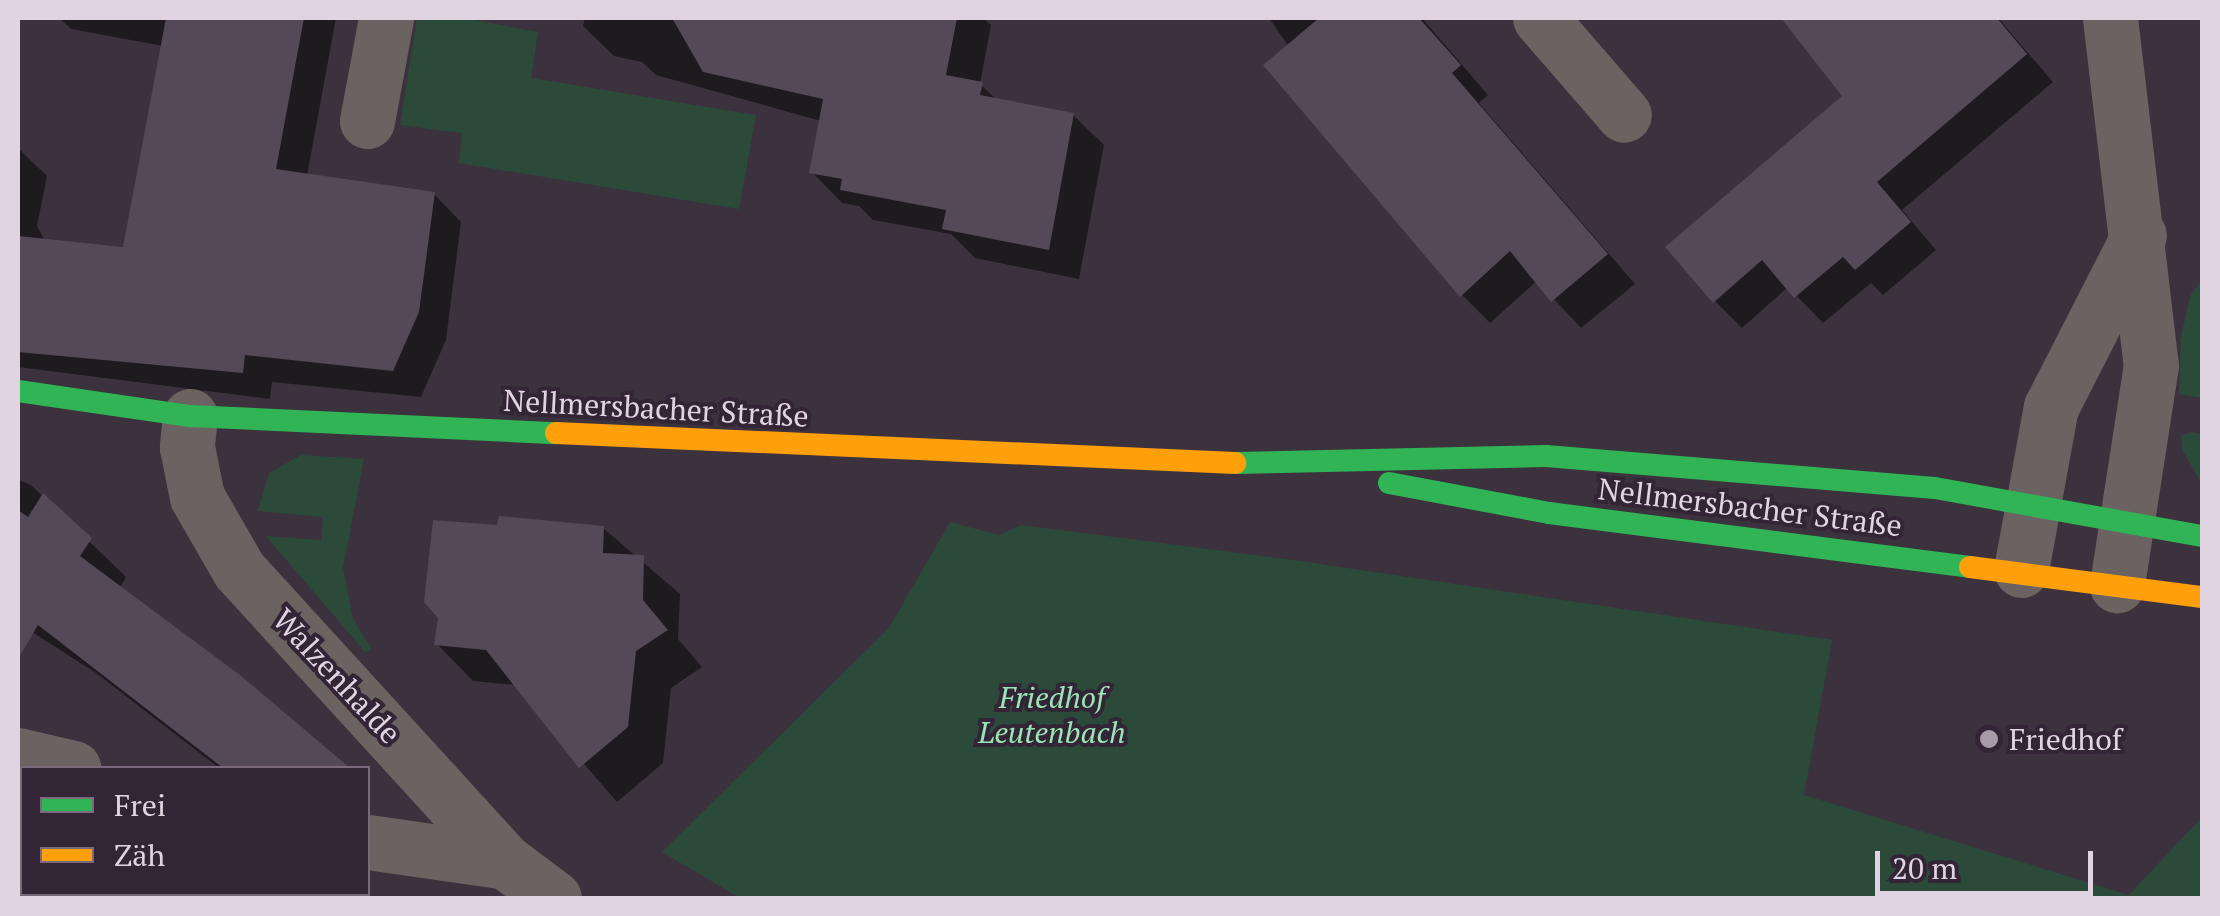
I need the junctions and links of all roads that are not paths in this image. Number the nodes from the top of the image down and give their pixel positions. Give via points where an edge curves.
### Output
1 (386, 18) edge
2 (1540, 18) edge
3 (2110, 18) edge
4 (1624, 114) dead end
5 (367, 120) dead end
6 (2139, 234) junction
7 (18, 391) edge
8 (190, 416) junction
9 (1293, 465) junction
10 (2032, 504) junction
11 (2129, 520) junction
12 (2202, 536) edge
13 (2021, 570) junction
14 (2118, 585) junction
15 (2202, 597) edge
16 (18, 754) edge
17 (66, 766) edge
18 (370, 842) edge
19 (506, 862) junction
20 (554, 898) edge

1 - 5 street
2 - 4 street
3 - 6 street
6 - 10 street via 2051,407
6 - 11 street via 2151,364
7 - 8 street, Nellmersbacher Straße
8 - 9 street, Nellmersbacher Straße
8 - 19 street, Walzenhalde via 187,447 197,496 220,544
9 - 10 street, Nellmersbacher Straße via 1546,456 1857,480
9 - 13 street, Nellmersbacher Straße via 1549,514
10 - 11 street, Nellmersbacher Straße
10 - 13 street
11 - 12 street, Nellmersbacher Straße
11 - 14 street
13 - 14 street, Nellmersbacher Straße
14 - 15 street, Nellmersbacher Straße
16 - 17 street
18 - 19 street
19 - 20 street, Walzenhalde

